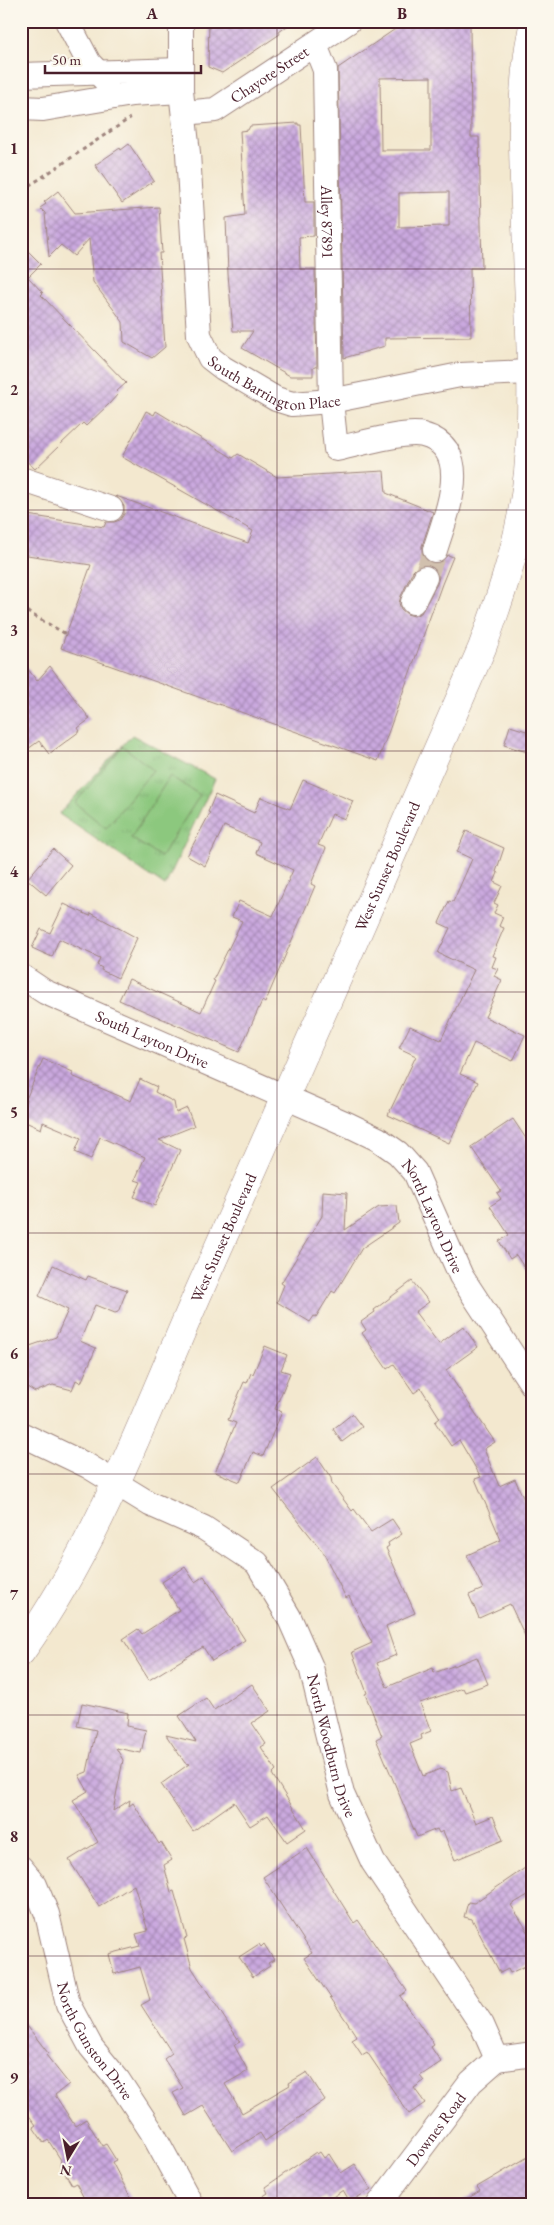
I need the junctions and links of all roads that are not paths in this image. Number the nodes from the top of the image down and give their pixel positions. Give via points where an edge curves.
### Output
1 (67, 21) edge
2 (181, 21) edge
3 (349, 21) edge
4 (530, 26) edge
5 (315, 45) junction
6 (97, 72) junction
7 (21, 75) edge
8 (182, 91) junction
9 (133, 104) junction
10 (21, 108) edge
11 (530, 372) junction
12 (331, 401) junction
13 (21, 479) edge
14 (111, 509) dead end
15 (435, 550) tunnel mouth
16 (425, 578) tunnel mouth
17 (413, 602) dead end
18 (21, 976) edge
19 (286, 1098) junction
20 (533, 1386) edge
21 (21, 1434) edge
22 (117, 1484) junction
23 (21, 1652) edge
24 (21, 1868) edge
25 (533, 2054) edge
26 (497, 2059) junction
27 (191, 2204) edge
28 (379, 2204) edge

1 - 6 street
2 - 8 street, South Barrington Place
3 - 5 street, Chayote Street
4 - 11 main road, West Sunset Boulevard via 524,74 523,139
5 - 8 street, Chayote Street via 215,110
5 - 12 street, Alley 87891 via 325,70
6 - 7 street
6 - 8 street
6 - 9 street
8 - 9 street
8 - 12 street, South Barrington Place via 203,346 210,358 223,368 276,399 292,404
9 - 10 street
11 - 12 street, South Barrington Place via 460,375
11 - 19 main road, West Sunset Boulevard via 528,473 520,522 496,610
12 - 15 street, Alley 87891 via 336,449 423,434 440,443 450,456 453,486
13 - 14 street
16 - 17 street
18 - 19 street, South Layton Drive via 45,992
19 - 20 street, North Layton Drive via 378,1139 398,1152 415,1172 461,1276
19 - 22 main road, West Sunset Boulevard
21 - 22 street, North Woodburn Drive via 88,1466
22 - 23 main road, West Sunset Boulevard via 68,1578
22 - 26 street, North Woodburn Drive via 150,1504 204,1528 257,1563 289,1617 311,1667 342,1794 373,1862 482,2025
24 - 27 street, North Gunston Drive via 35,1885 47,1914 68,2004 91,2047 118,2080 152,2132
25 - 26 street
26 - 28 street, Downes Road via 471,2082

